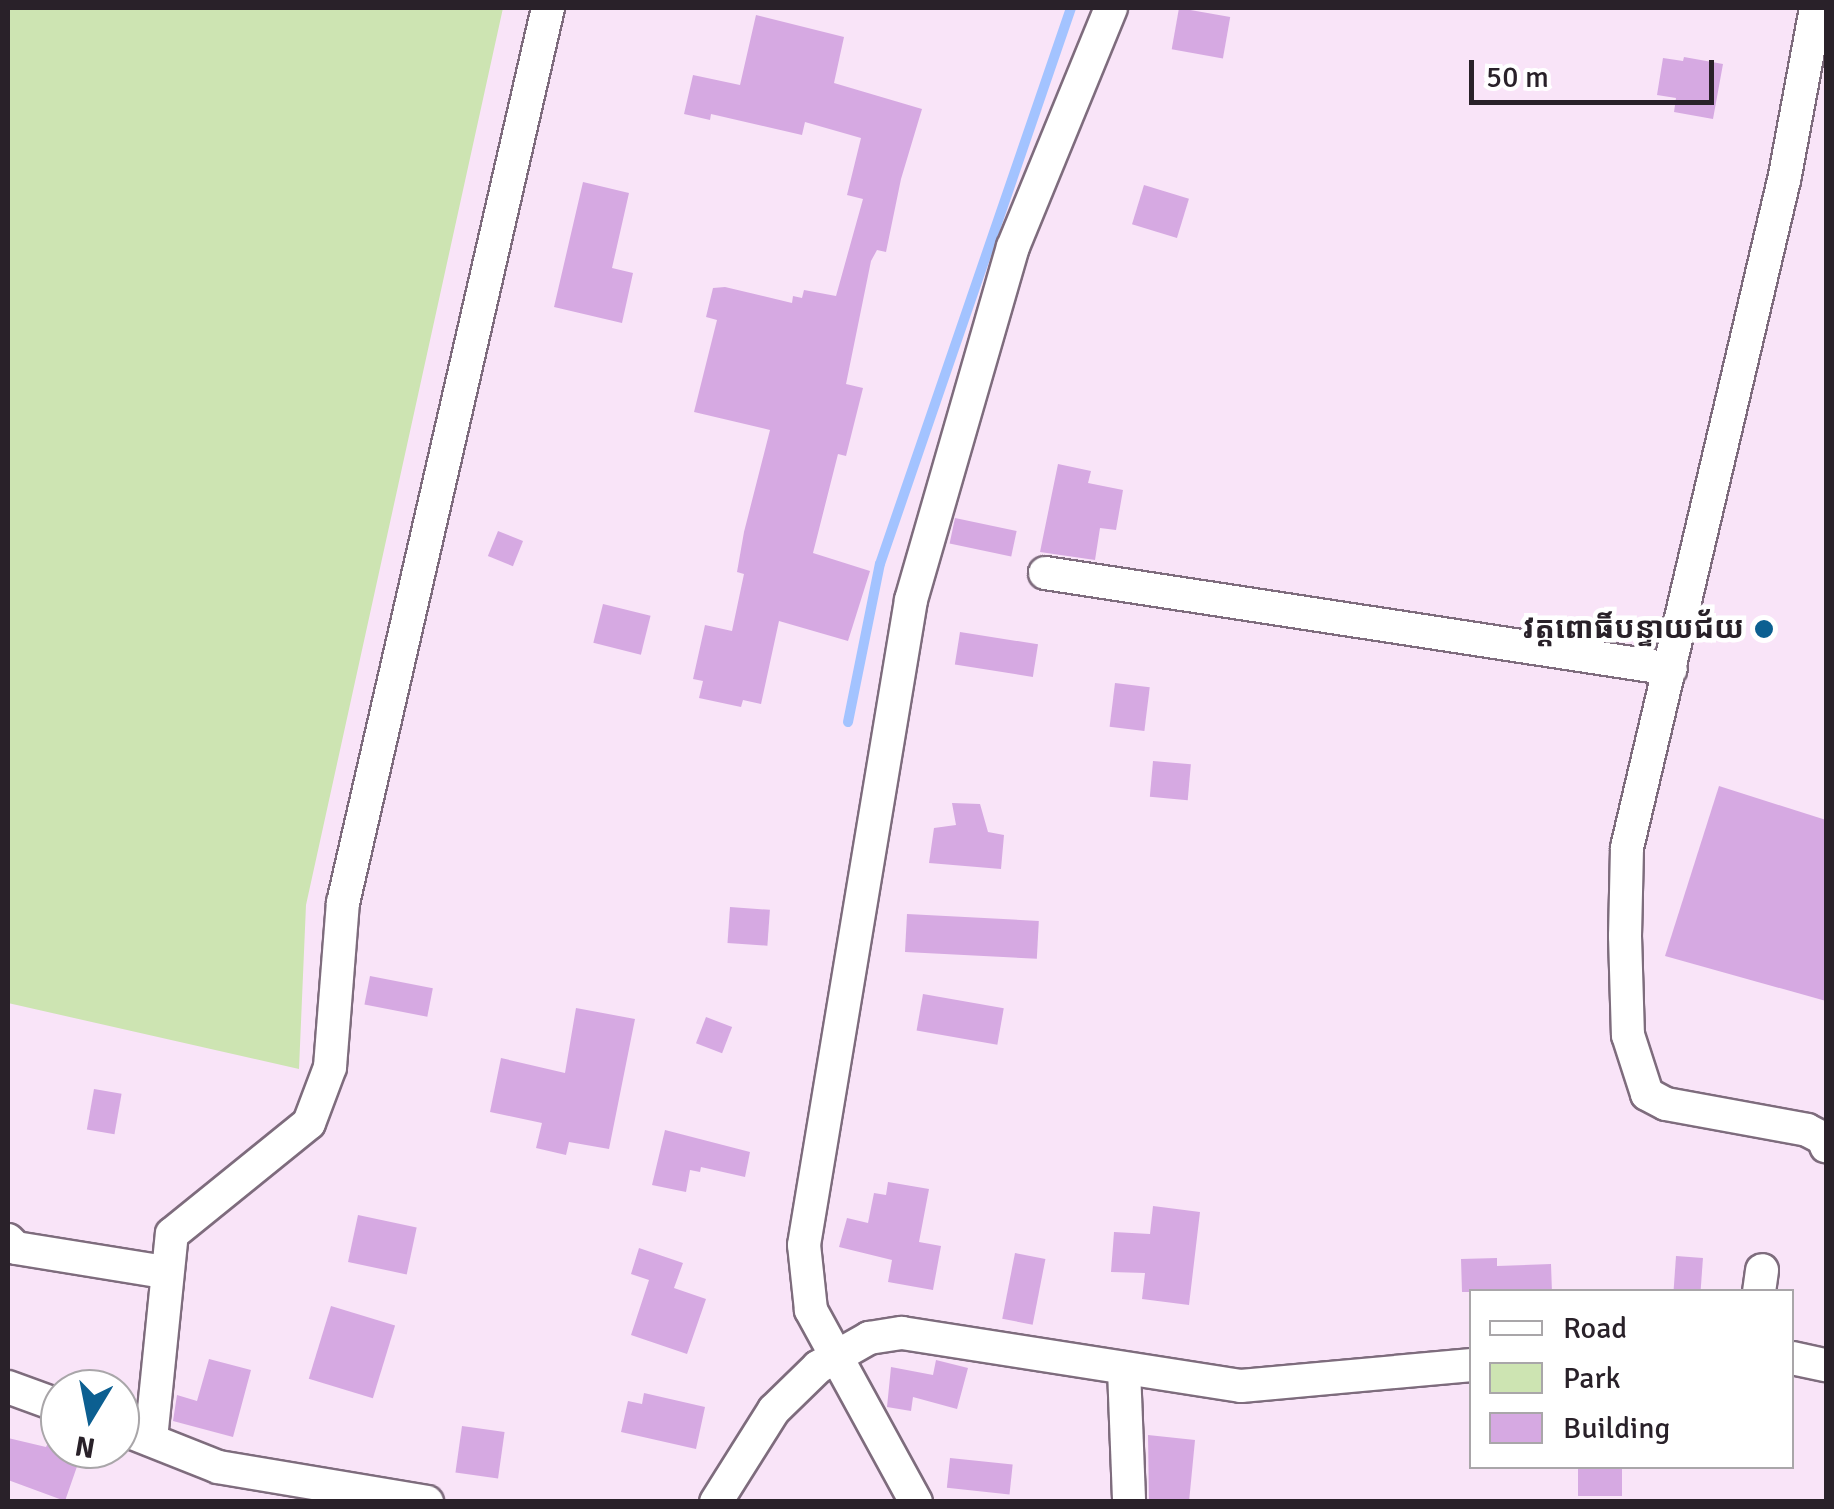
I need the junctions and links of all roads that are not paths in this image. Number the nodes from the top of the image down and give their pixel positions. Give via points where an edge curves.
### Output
1 (548, 8) edge
2 (1111, 8) edge
3 (1816, 8) edge
4 (1817, 58) edge
5 (1044, 573) dead end
6 (1671, 669) junction
7 (1826, 1146) edge
8 (8, 1240) edge
9 (165, 1272) junction
10 (1794, 1358) edge
11 (828, 1361) junction
12 (1469, 1365) edge
13 (1826, 1365) edge
14 (1124, 1369) junction
15 (8, 1387) edge
16 (40, 1399) edge
17 (140, 1407) edge
18 (140, 1436) edge
19 (427, 1502) edge
20 (716, 1502) edge
21 (916, 1502) edge
22 (1129, 1502) edge

1 - 9 street via 343,903 330,1067 309,1123 172,1234
2 - 11 street via 1014,247 911,600 804,1245 812,1310
3 - 4 street
4 - 6 street
5 - 6 street
6 - 7 street via 1628,848 1628,1035 1647,1094 1666,1104 1807,1130
8 - 9 street via 16,1248
9 - 17 street
10 - 13 street
11 - 14 street via 870,1338 902,1333
11 - 20 street via 783,1401
11 - 21 street
12 - 14 street via 1241,1386
14 - 22 street
15 - 16 street
18 - 19 street via 218,1467

